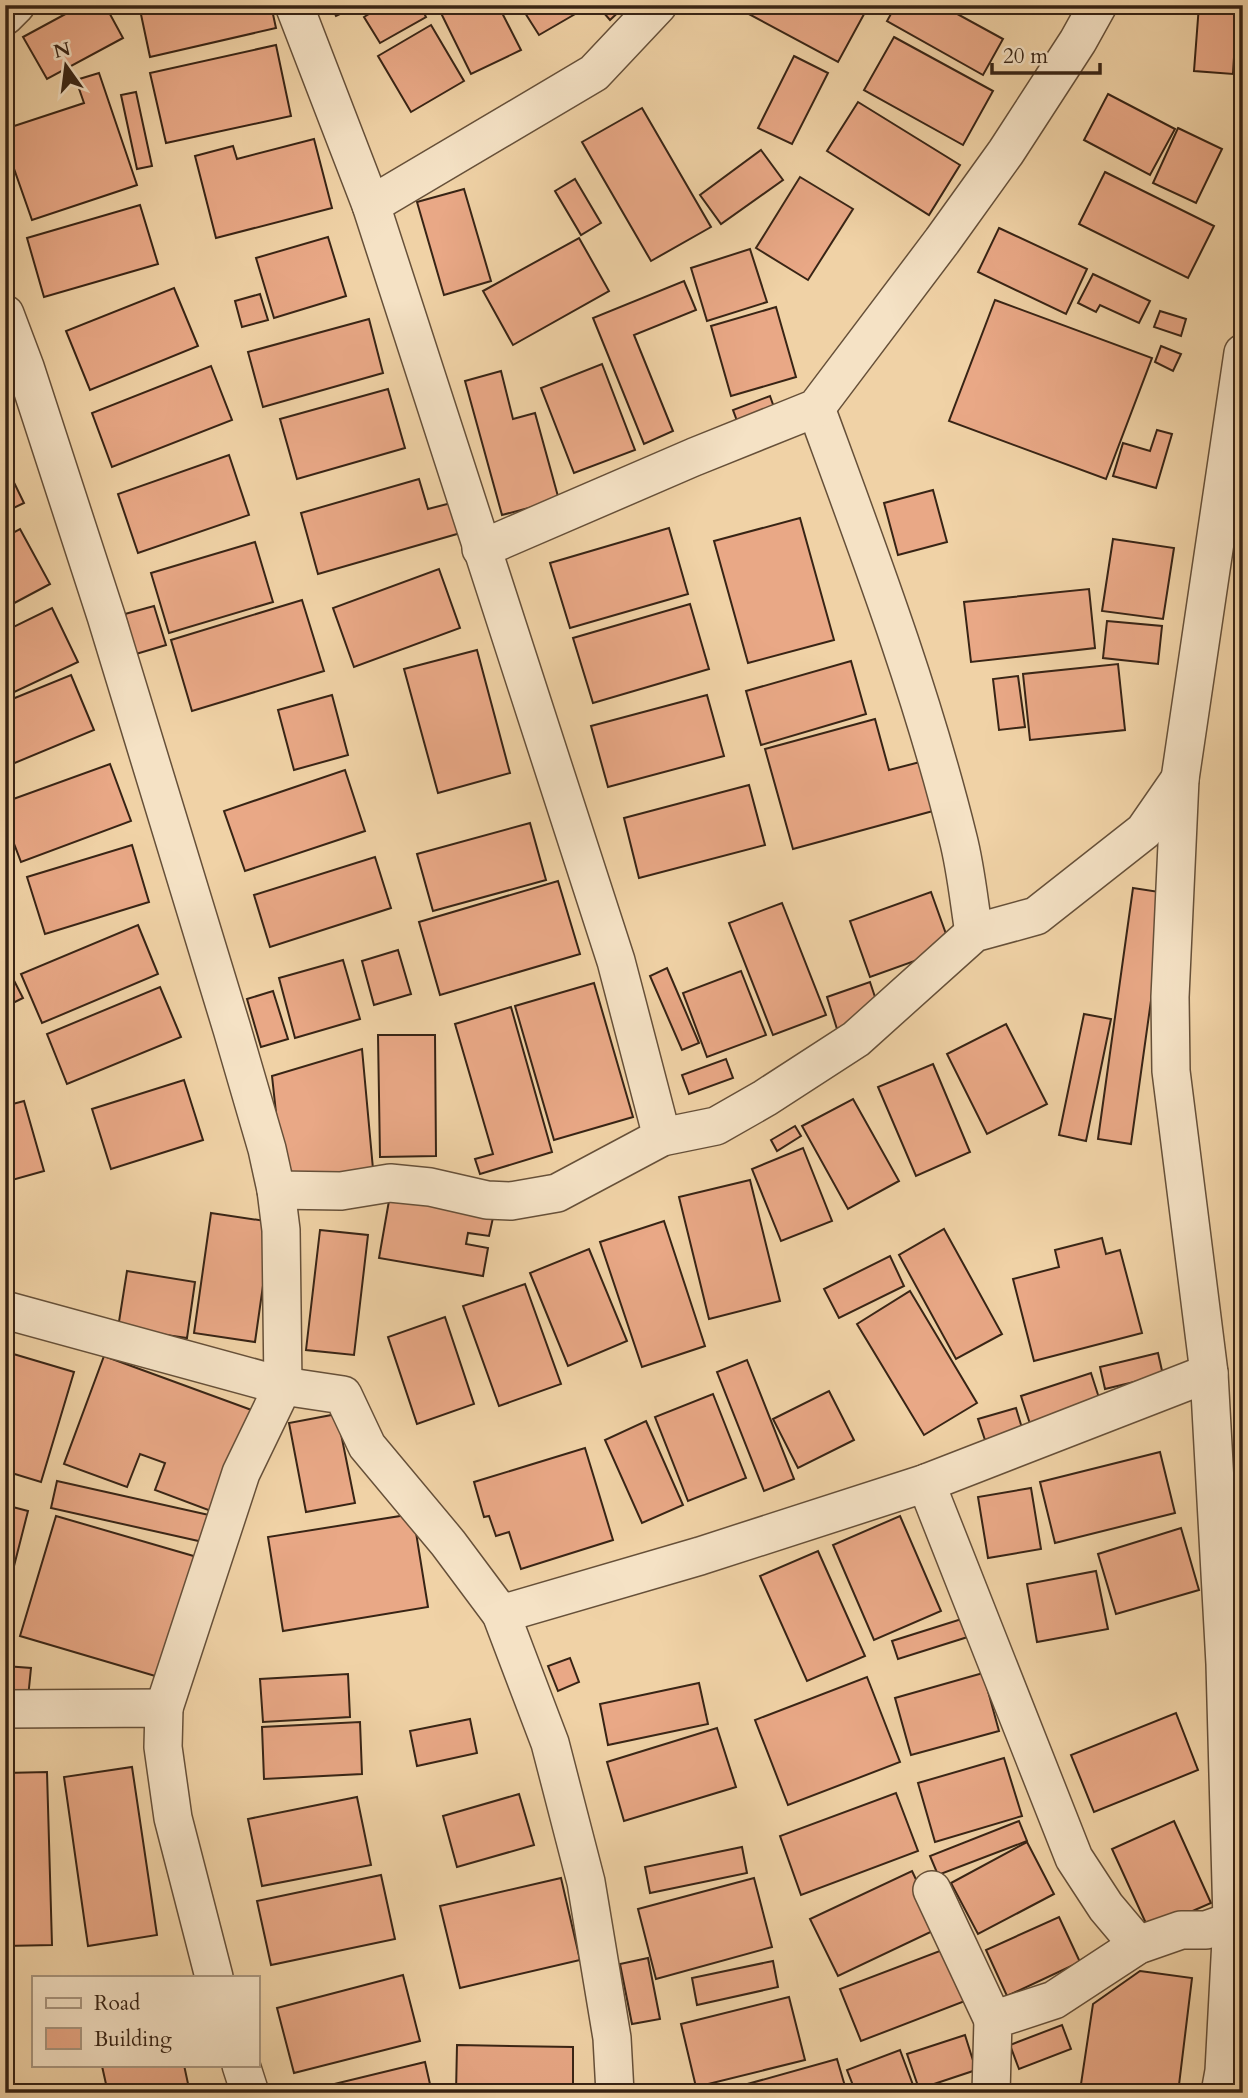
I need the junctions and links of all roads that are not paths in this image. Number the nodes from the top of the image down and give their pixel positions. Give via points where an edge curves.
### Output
1 (16, 5) edge
2 (294, 5) edge
3 (658, 5) edge
4 (1098, 5) edge
5 (5, 16) edge
6 (371, 205) junction
7 (5, 314) edge
8 (1243, 353) edge
9 (816, 408) junction
10 (1232, 499) edge
11 (481, 549) junction
12 (1180, 779) junction
13 (974, 933) junction
14 (662, 1137) junction
15 (275, 1190) junction
16 (5, 1310) edge
17 (1209, 1373) junction
18 (283, 1386) junction
19 (926, 1483) junction
20 (1229, 1502) edge
21 (501, 1614) junction
22 (164, 1708) junction
23 (5, 1709) edge
24 (932, 1890) dead end
25 (1237, 1924) edge
26 (1138, 1945) junction
27 (214, 1976) edge
28 (993, 2020) junction
29 (242, 2066) edge
30 (250, 2093) edge
31 (615, 2093) edge
32 (991, 2093) edge
33 (1220, 2093) edge

1 - 5 street
2 - 6 street
3 - 6 street via 594,73
4 - 9 street via 1006,152
6 - 11 street
7 - 15 street via 110,629 240,1056
8 - 10 street
9 - 11 street
9 - 13 street via 933,744 959,841
10 - 12 street
11 - 14 street via 616,961
12 - 13 street via 1144,831 1036,916
12 - 17 street via 1171,1071
13 - 14 street via 856,1039 716,1126
14 - 15 street via 557,1193 511,1201 390,1182 341,1191
15 - 18 street via 281,1230
16 - 18 street
17 - 19 street
17 - 20 street
18 - 21 street via 343,1395 367,1446
18 - 22 street via 241,1472
19 - 21 street
19 - 26 street via 1074,1858
20 - 25 street via 1225,1664
21 - 31 street via 550,1742 586,1882 612,2038
22 - 23 street
22 - 27 street via 163,1747 173,1818
24 - 28 street
25 - 26 street via 1181,1930
25 - 33 street
26 - 28 street via 1054,2000
28 - 32 street
29 - 30 street

